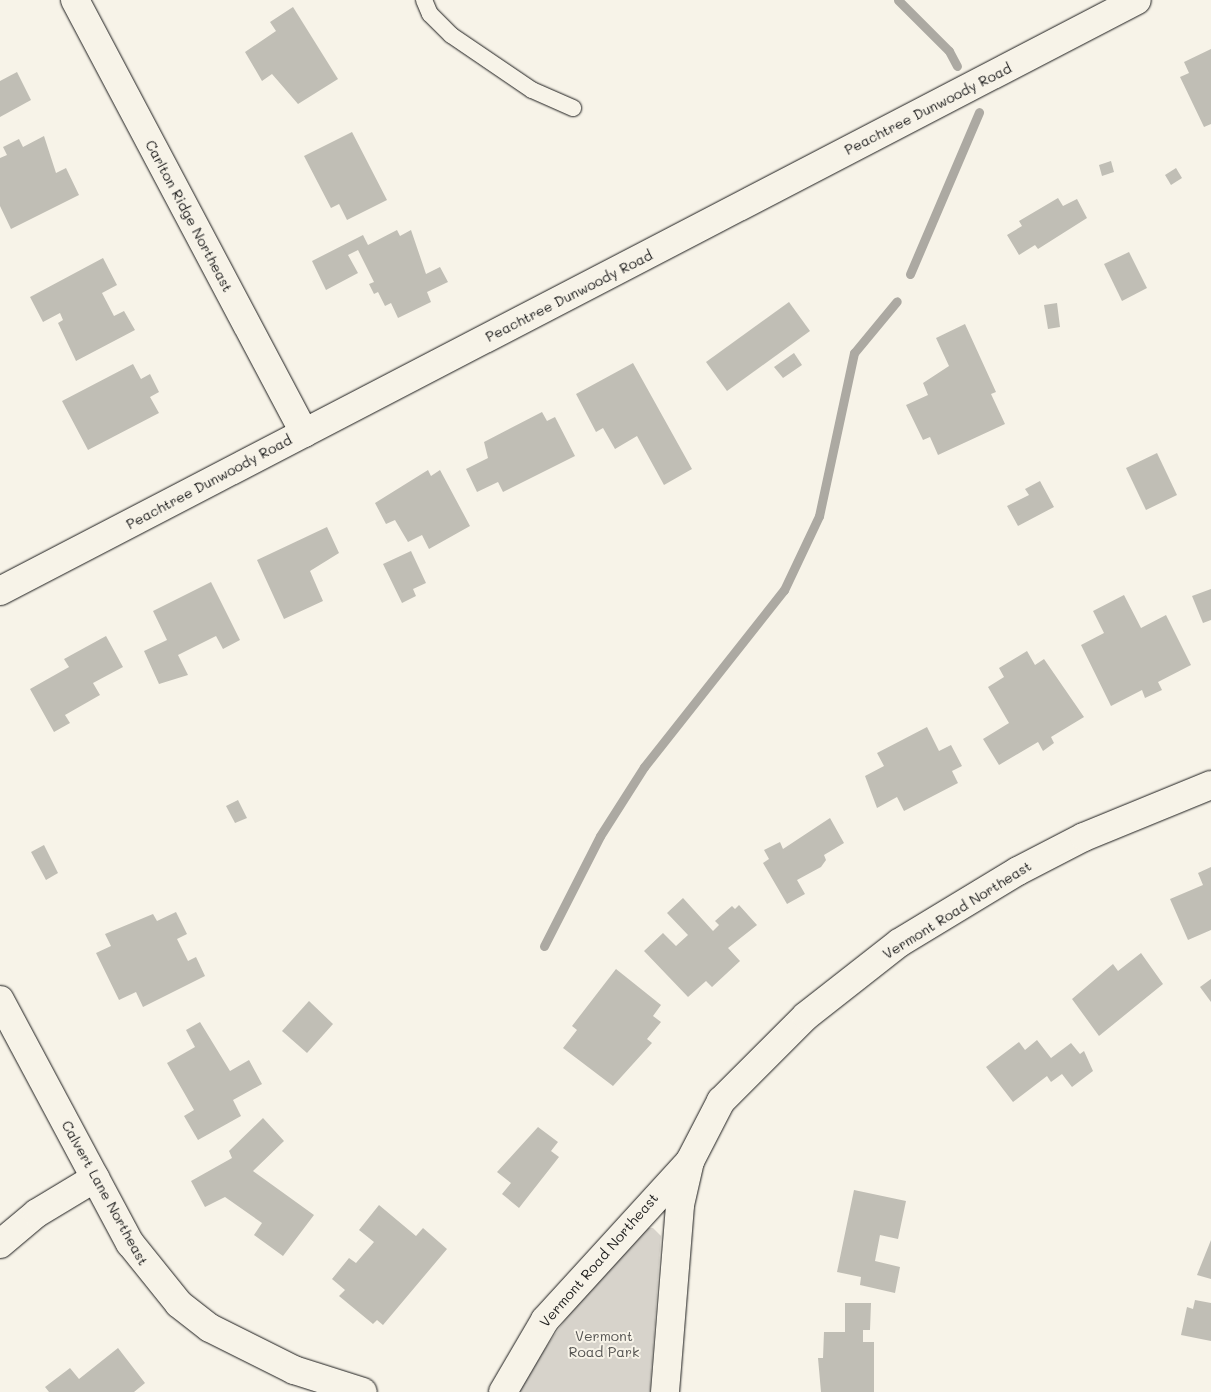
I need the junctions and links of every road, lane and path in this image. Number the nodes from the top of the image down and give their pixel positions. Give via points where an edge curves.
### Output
1 (75, 0) edge
2 (424, 0) edge
3 (1137, 0) edge
4 (573, 108) dead end
5 (304, 433) junction
6 (0, 591) edge
7 (1211, 786) edge
8 (0, 1000) edge
9 (690, 1161) junction
10 (96, 1178) junction
11 (0, 1244) edge
12 (363, 1392) edge
13 (503, 1392) edge
14 (665, 1392) edge

1 - 5 street, Carlton Ridge Northeast
2 - 4 lane via 430,14 451,35 532,90
3 - 5 street, Peachtree Dunwoody Road
5 - 6 street, Peachtree Dunwoody Road
7 - 9 street, Vermont Road Northeast via 1076,842 899,943 806,1016 721,1101
8 - 10 street, Calvert Lane Northeast
9 - 13 street, Vermont Road Northeast via 545,1320
9 - 14 street, Vermont Road Northeast via 680,1205
10 - 11 street via 37,1213
10 - 12 street, Calvert Lane Northeast via 130,1244 179,1304 210,1328 294,1370

